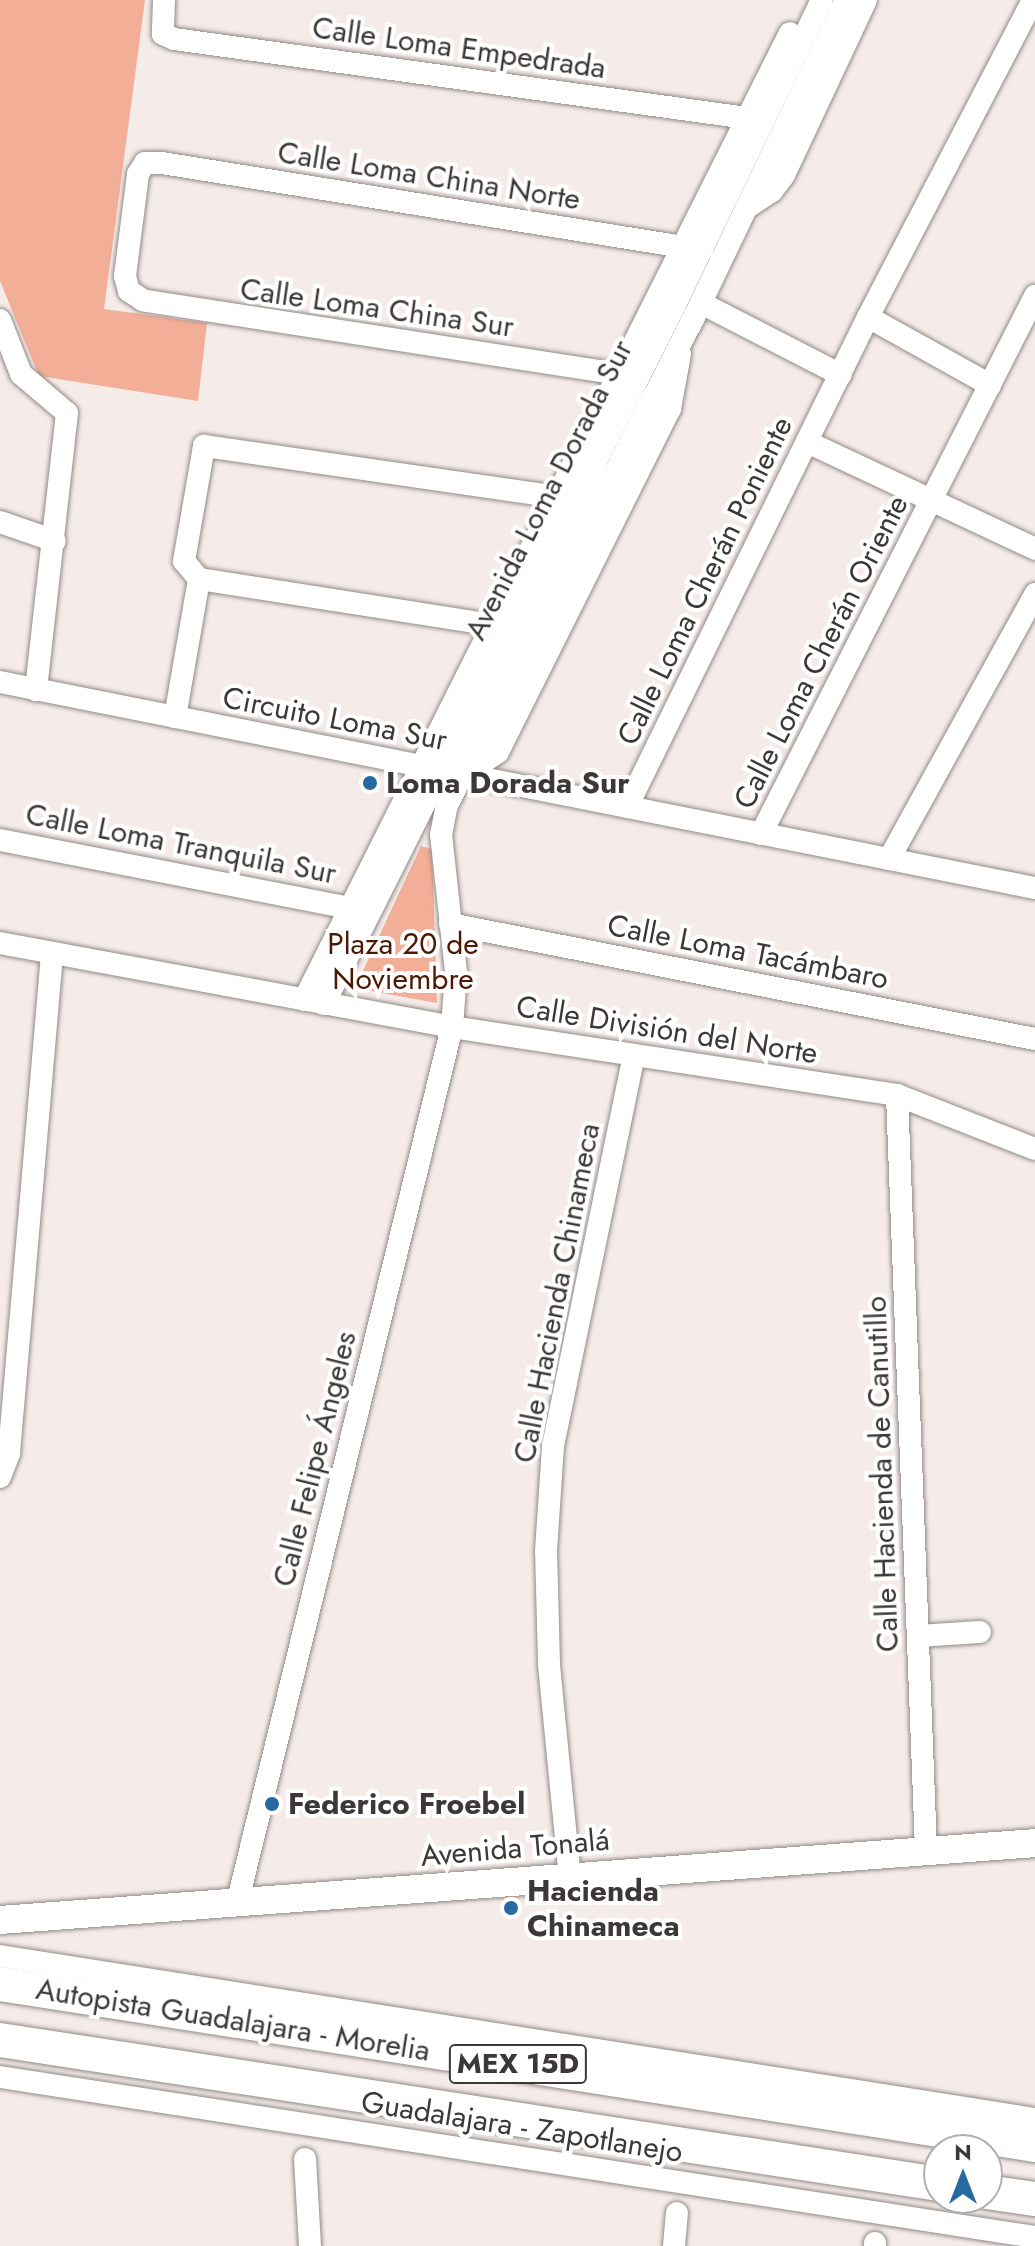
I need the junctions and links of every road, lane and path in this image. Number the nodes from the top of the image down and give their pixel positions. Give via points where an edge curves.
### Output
1 (164, 0) edge
2 (806, 0) edge
3 (822, 0) edge
4 (846, 0) edge
5 (866, 0) edge
6 (1033, 0) edge
7 (747, 118) junction
8 (746, 208) junction
9 (692, 248) junction
10 (129, 291) joint
11 (1035, 296) edge
12 (690, 309) junction
13 (868, 317) junction
14 (0, 320) edge
15 (842, 372) junction
16 (619, 374) junction
17 (990, 385) junction
18 (807, 442) junction
19 (557, 497) junction
20 (934, 498) junction
21 (0, 522) edge
22 (55, 541) junction
23 (1035, 549) edge
24 (194, 575) junction
25 (1035, 594) edge
26 (493, 625) junction
27 (0, 682) edge
28 (36, 690) junction
29 (175, 717) junction
30 (442, 770) junction
31 (627, 807) junction
32 (761, 834) junction
33 (0, 840) edge
34 (889, 859) junction
35 (1034, 887) edge
36 (350, 908) junction
37 (450, 924) junction
38 (0, 943) edge
39 (52, 954) junction
40 (314, 1002) junction
41 (452, 1027) junction
42 (1035, 1039) edge
43 (634, 1056) junction
44 (897, 1095) junction
45 (1035, 1149) edge
46 (0, 1477) edge
47 (980, 1632) dead end
48 (918, 1636) junction
49 (1035, 1843) edge
50 (926, 1851) junction
51 (570, 1879) junction
52 (237, 1904) junction
53 (0, 1920) edge
54 (0, 1956) edge
55 (0, 1984) edge
56 (0, 2040) edge
57 (0, 2077) edge
58 (1035, 2119) edge
59 (1035, 2145) edge
60 (305, 2159) dead end
61 (923, 2182) edge
62 (1003, 2194) edge
63 (1035, 2199) edge
64 (677, 2213) dead end
65 (1035, 2237) edge
66 (310, 2246) edge
67 (674, 2246) edge

1 - 7 street, Calle Loma Empedrada via 163,34
2 - 7 street, Avenida Loma Dorada Sur
3 - 9 street, Avenida Loma Dorada Sur
4 - 8 street, Avenida Loma Dorada Sur
5 - 8 street, Avenida Loma Dorada Sur via 784,175 772,191
6 - 13 street, Calle Loma Cherán Poniente
7 - 9 street, Avenida Loma Dorada Sur
8 - 12 street, Avenida Loma Dorada Sur
9 - 10 street, Calle Loma China Norte via 145,163 138,174 132,218 125,276
9 - 12 street, Avenida Loma Dorada Sur
9 - 16 street, Avenida Loma Dorada Sur
10 - 16 street, Calle Loma China Sur via 143,300 225,316
11 - 17 street, Calle Loma Cherán Oriente
12 - 15 street
12 - 30 street, Avenida Loma Dorada Sur
12 - 30 street, Avenida Loma Dorada Sur via 680,345
13 - 15 street, Calle Loma Cherán Poniente
13 - 17 street
14 - 22 street via 21,374 67,413
15 - 18 street, Calle Loma Cherán Poniente
16 - 19 street, Avenida Loma Dorada Sur
17 - 20 street, Calle Loma Cherán Oriente
18 - 20 street
18 - 31 street, Calle Loma Cherán Poniente
19 - 24 street via 204,446 184,561
19 - 26 street, Avenida Loma Dorada Sur
20 - 23 street
20 - 32 street, Calle Loma Cherán Oriente
21 - 22 street
22 - 28 street
24 - 26 street
24 - 29 street
25 - 34 street
26 - 30 street, Avenida Loma Dorada Sur
27 - 28 street, Circuito Loma Sur
28 - 29 street, Circuito Loma Sur
29 - 30 street, Circuito Loma Sur
30 - 31 street, Circuito Loma Sur
30 - 36 street, Avenida Loma Dorada Sur
30 - 37 street, Avenida Loma Dorada Sur via 447,805 441,835
30 - 40 street, Avenida Loma Dorada Sur
31 - 32 street, Circuito Loma Sur
32 - 34 street, Circuito Loma Sur
33 - 36 street, Calle Loma Tranquila Sur
34 - 35 street, Circuito Loma Sur
36 - 40 street, Avenida Loma Dorada Sur
37 - 41 street, Avenida Loma Dorada Sur via 456,972
37 - 42 street, Calle Loma Tacámbaro
38 - 39 street, Calle División del Norte
39 - 40 street, Calle División del Norte
39 - 46 street via 9,1453
40 - 41 street, Calle División del Norte
41 - 43 street, Calle División del Norte
41 - 52 street, Calle Felipe Ángeles
43 - 44 street, Calle División del Norte
43 - 51 street, Calle Hacienda Chinameca via 553,1446 546,1551 549,1663
44 - 45 street, Calle División del Norte
44 - 48 street, Calle Hacienda de Canutillo
47 - 48 street
48 - 50 street, Calle Hacienda de Canutillo
49 - 50 main road, Avenida Tonalá
50 - 51 main road, Avenida Tonalá
51 - 52 main road, Avenida Tonalá
52 - 53 main road, Avenida Tonalá
54 - 58 street
55 - 59 highway, Autopista Guadalajara - Morelia / MEX 15D
56 - 61 highway, Autopista Guadalajara - Morelia / MEX 15D
57 - 65 street, Guadalajara - Zapotlanejo
60 - 66 street
62 - 63 highway
64 - 67 street

